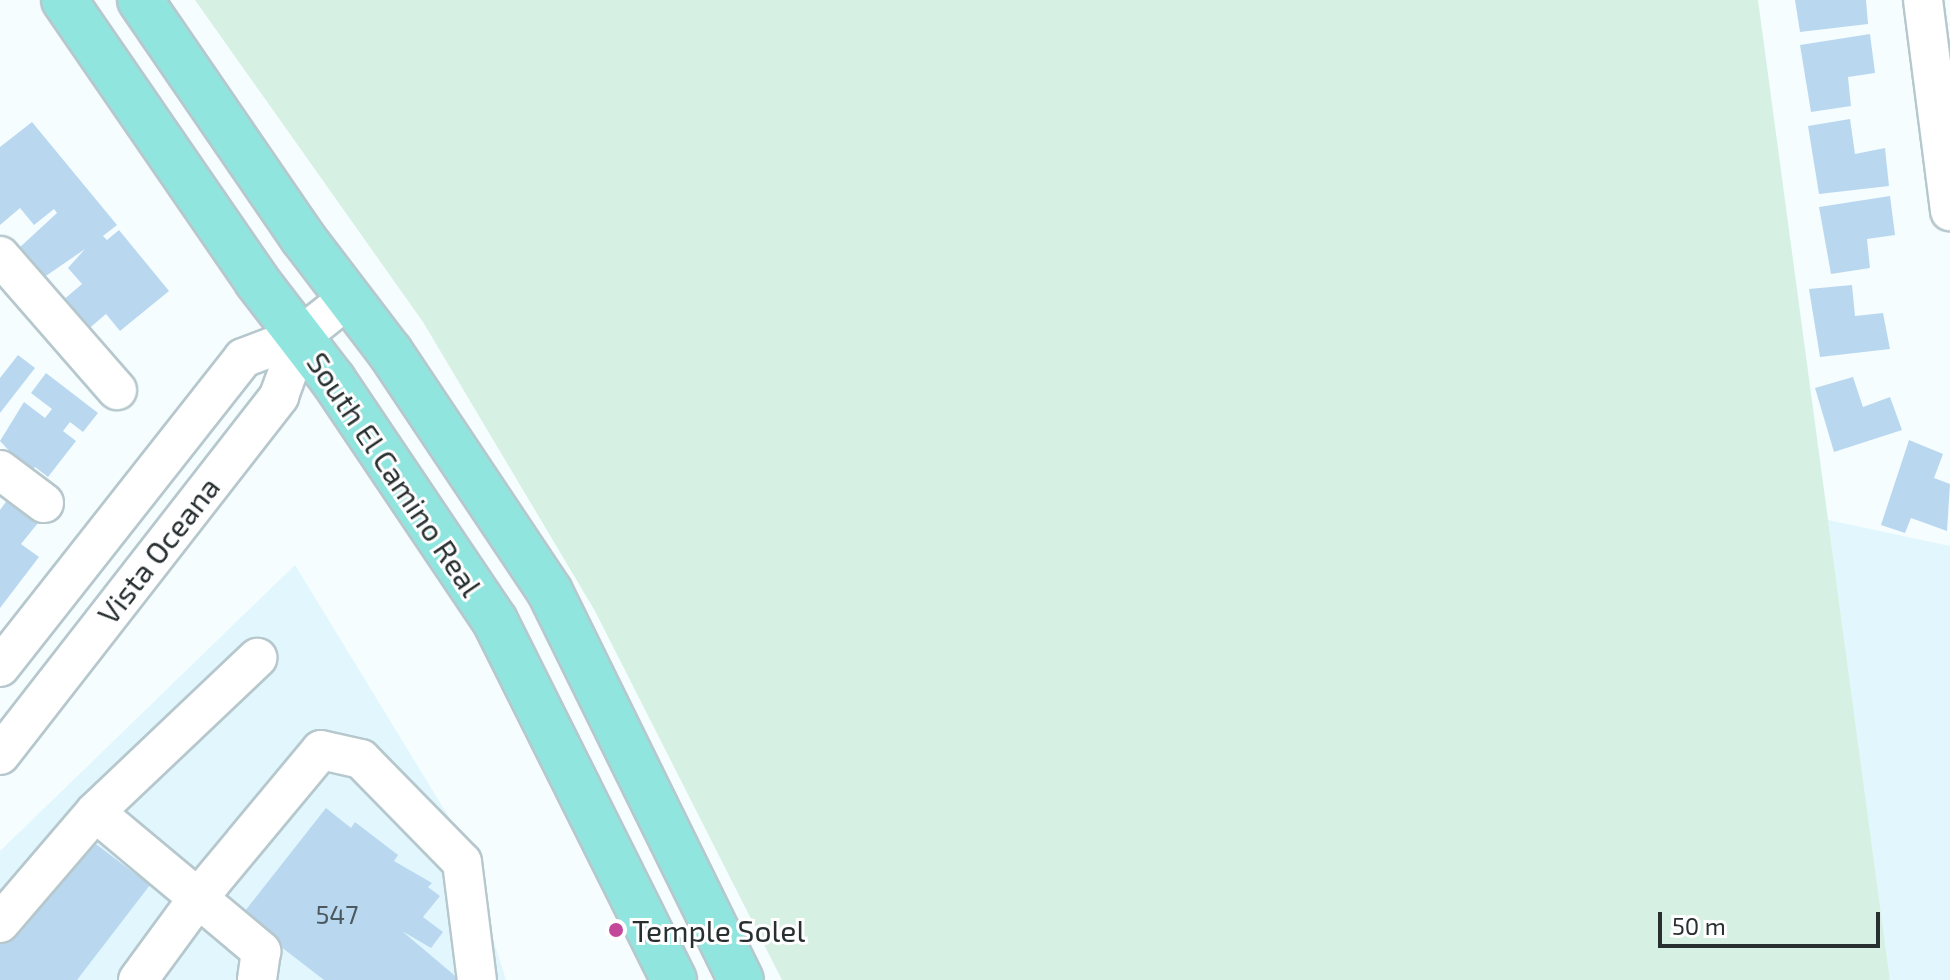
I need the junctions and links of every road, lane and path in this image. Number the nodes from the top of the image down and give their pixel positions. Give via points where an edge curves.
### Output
1 (64, 0) edge
2 (140, 0) edge
3 (1923, 0) edge
4 (1950, 211) edge
5 (5, 275) edge
6 (349, 298) junction
7 (301, 336) junction
8 (117, 390) dead end
9 (0, 470) edge
10 (44, 503) dead end
11 (257, 658) dead end
12 (0, 667) edge
13 (0, 755) edge
14 (95, 812) junction
15 (198, 898) junction
16 (0, 923) edge
17 (138, 980) edge
18 (257, 980) edge
19 (477, 980) edge
20 (674, 980) edge
21 (741, 980) edge

1 - 7 main road, South El Camino Real via 257,281
2 - 6 main road, South El Camino Real
3 - 4 street
5 - 8 street
6 - 7 street, Vista Oceana
6 - 21 main road, South El Camino Real via 550,592
7 - 12 street, Vista Oceana via 243,358
7 - 13 street, Vista Oceana via 279,396
7 - 20 main road, South El Camino Real via 495,621
9 - 10 street
11 - 14 street
14 - 15 street
14 - 16 street
15 - 17 street
15 - 18 street via 261,951
15 - 19 street via 321,750 361,759 462,862

